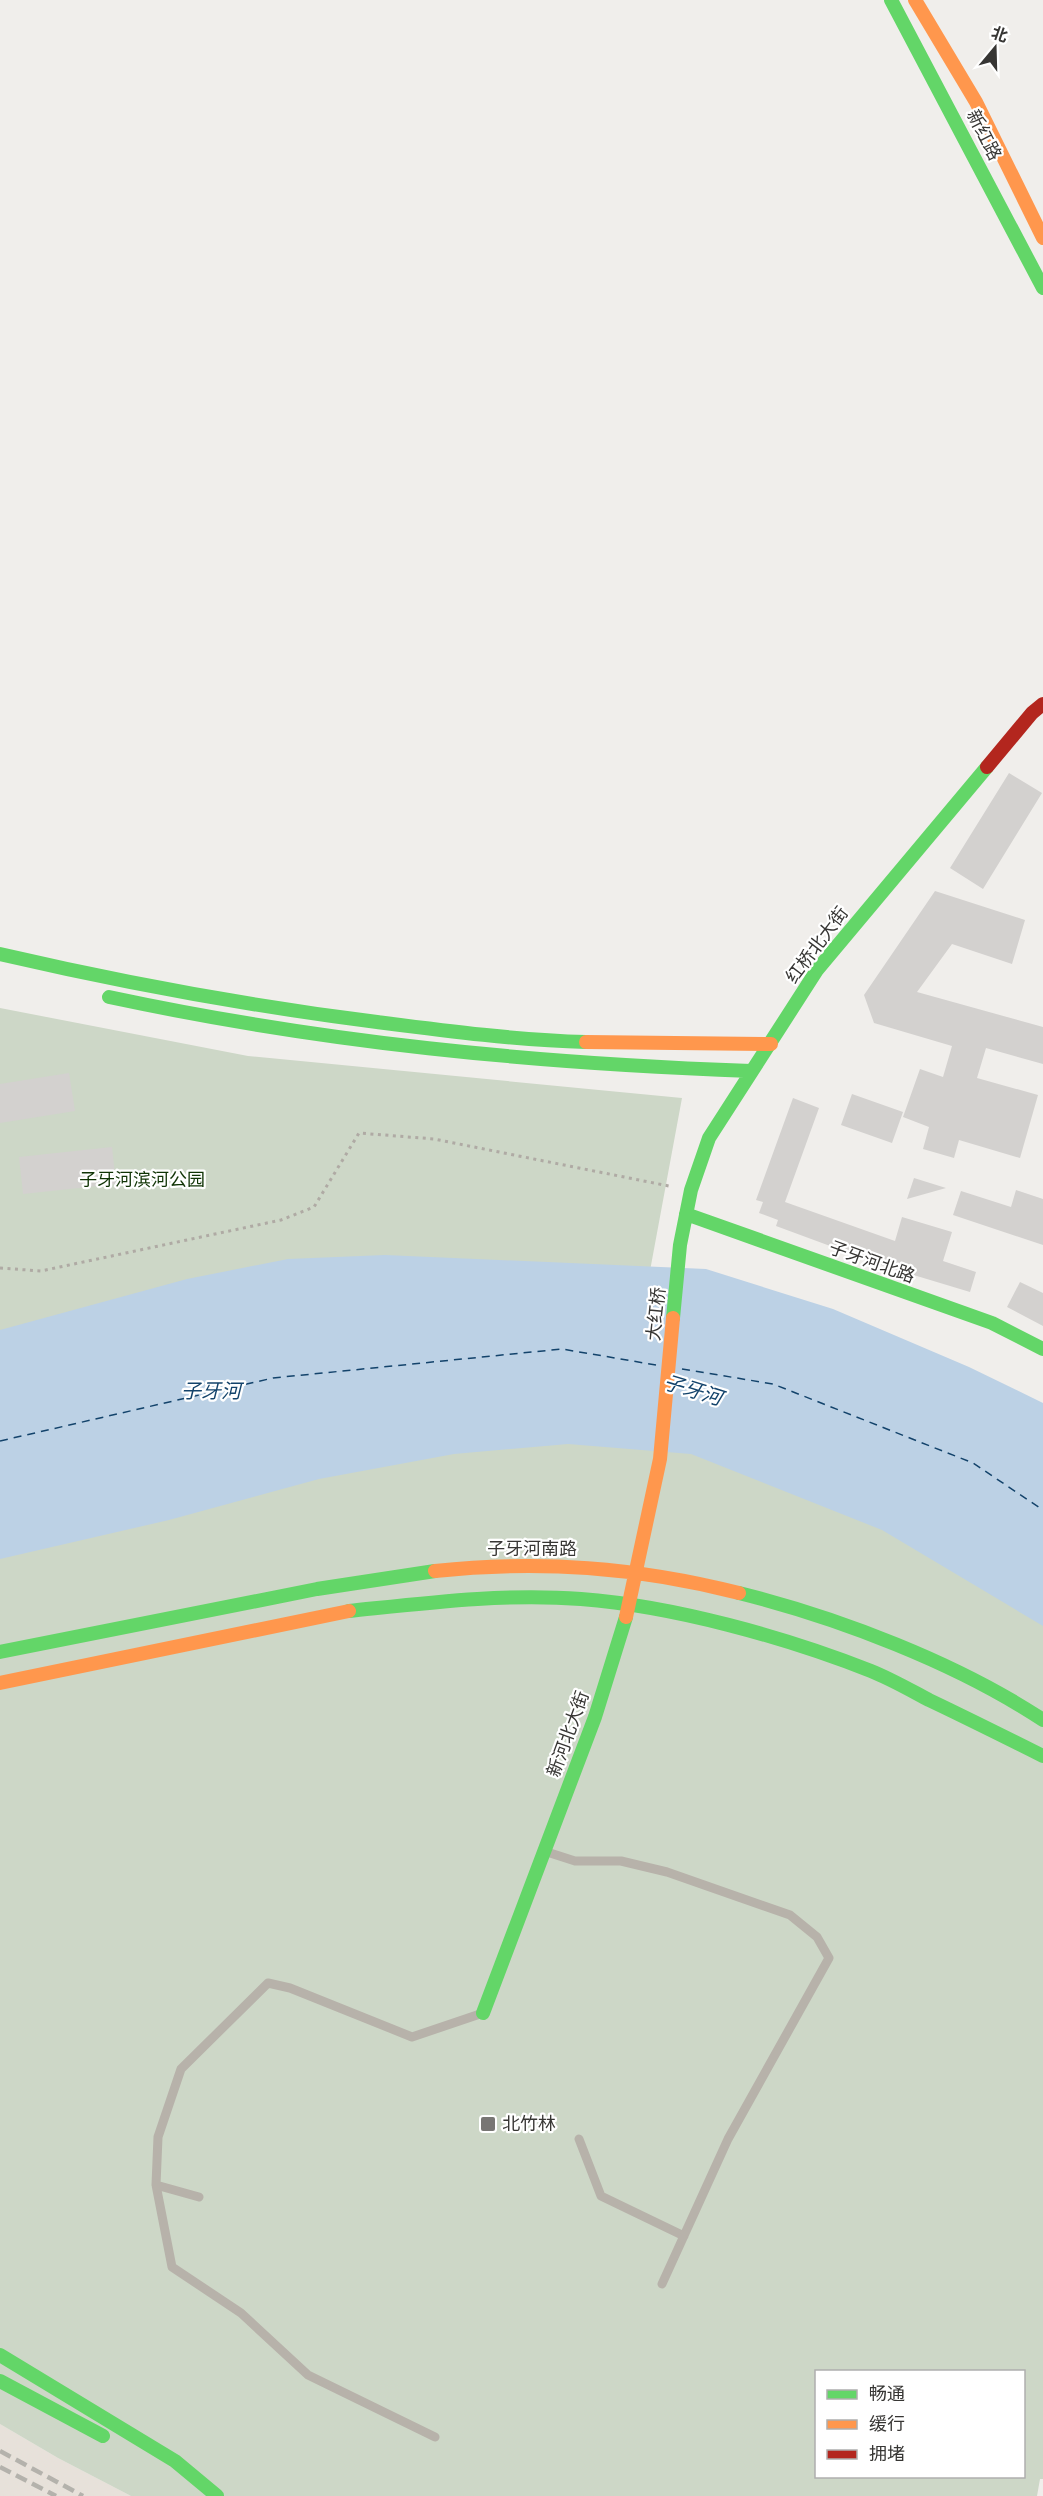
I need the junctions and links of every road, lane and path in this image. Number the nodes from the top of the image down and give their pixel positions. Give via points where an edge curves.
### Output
1 (891, 0) edge
2 (915, 0) edge
3 (1043, 238) edge
4 (1043, 288) edge
5 (1043, 704) edge
6 (0, 954) edge
7 (92, 993) dead end
8 (771, 1044) junction
9 (752, 1071) junction
10 (691, 1190) junction
11 (686, 1215) junction
12 (680, 1245) joint
13 (0, 1268) edge
14 (1043, 1349) edge
15 (660, 1460) joint
16 (595, 1568) junction
17 (637, 1572) junction
18 (591, 1600) junction
19 (630, 1605) junction
20 (0, 1652) edge
21 (0, 1683) edge
22 (1043, 1720) edge
23 (1043, 1756) edge
24 (545, 1851) junction
25 (483, 2013) joint
26 (579, 2139) dead end
27 (156, 2185) junction
28 (199, 2197) dead end
29 (684, 2236) junction
30 (662, 2284) dead end
31 (0, 2355) edge
32 (0, 2381) edge
33 (435, 2437) dead end
34 (113, 2441) dead end
35 (133, 2452) dead end
36 (216, 2496) edge

1 - 4 street, 新红路
2 - 3 street, 新红路 via 976,102
5 - 8 street, 红桥北大街 via 817,970
6 - 8 street via 181,992 333,1017 494,1037 644,1045
7 - 9 street via 322,1037 632,1068
8 - 9 street, 红桥北大街
9 - 10 street, 红桥北大街 via 714,1129
10 - 11 street, 红桥北大街
10 - 13 path via 434,1139 358,1133 314,1207 280,1220 41,1271
11 - 12 street, 红桥北大街
11 - 14 street, 子牙河北路 via 992,1323
12 - 15 street, 大红桥
15 - 17 street, 新河北大街
16 - 17 street, 子牙河南路
16 - 18 street via 608,1576 609,1586 601,1598
16 - 20 street, 子牙河南路 via 499,1566 390,1576
17 - 19 street, 新河北大街
17 - 22 street, 子牙河南路 via 744,1594 812,1614 949,1666
18 - 19 street
18 - 21 street via 516,1597 343,1612
19 - 23 street via 718,1623 873,1672
19 - 24 street, 新河北大街 via 595,1717
24 - 25 street, 新河北大街
24 - 29 lane via 574,1861 621,1860 667,1872 790,1915 817,1937 829,1958 728,2139
25 - 27 lane via 412,2037 290,1988 268,1983 182,2069 158,2137
26 - 29 lane via 601,2196
27 - 28 lane
27 - 33 lane via 172,2267 241,2313 308,2375
29 - 30 lane
31 - 36 street via 174,2461
32 - 34 street
35 - 36 street

